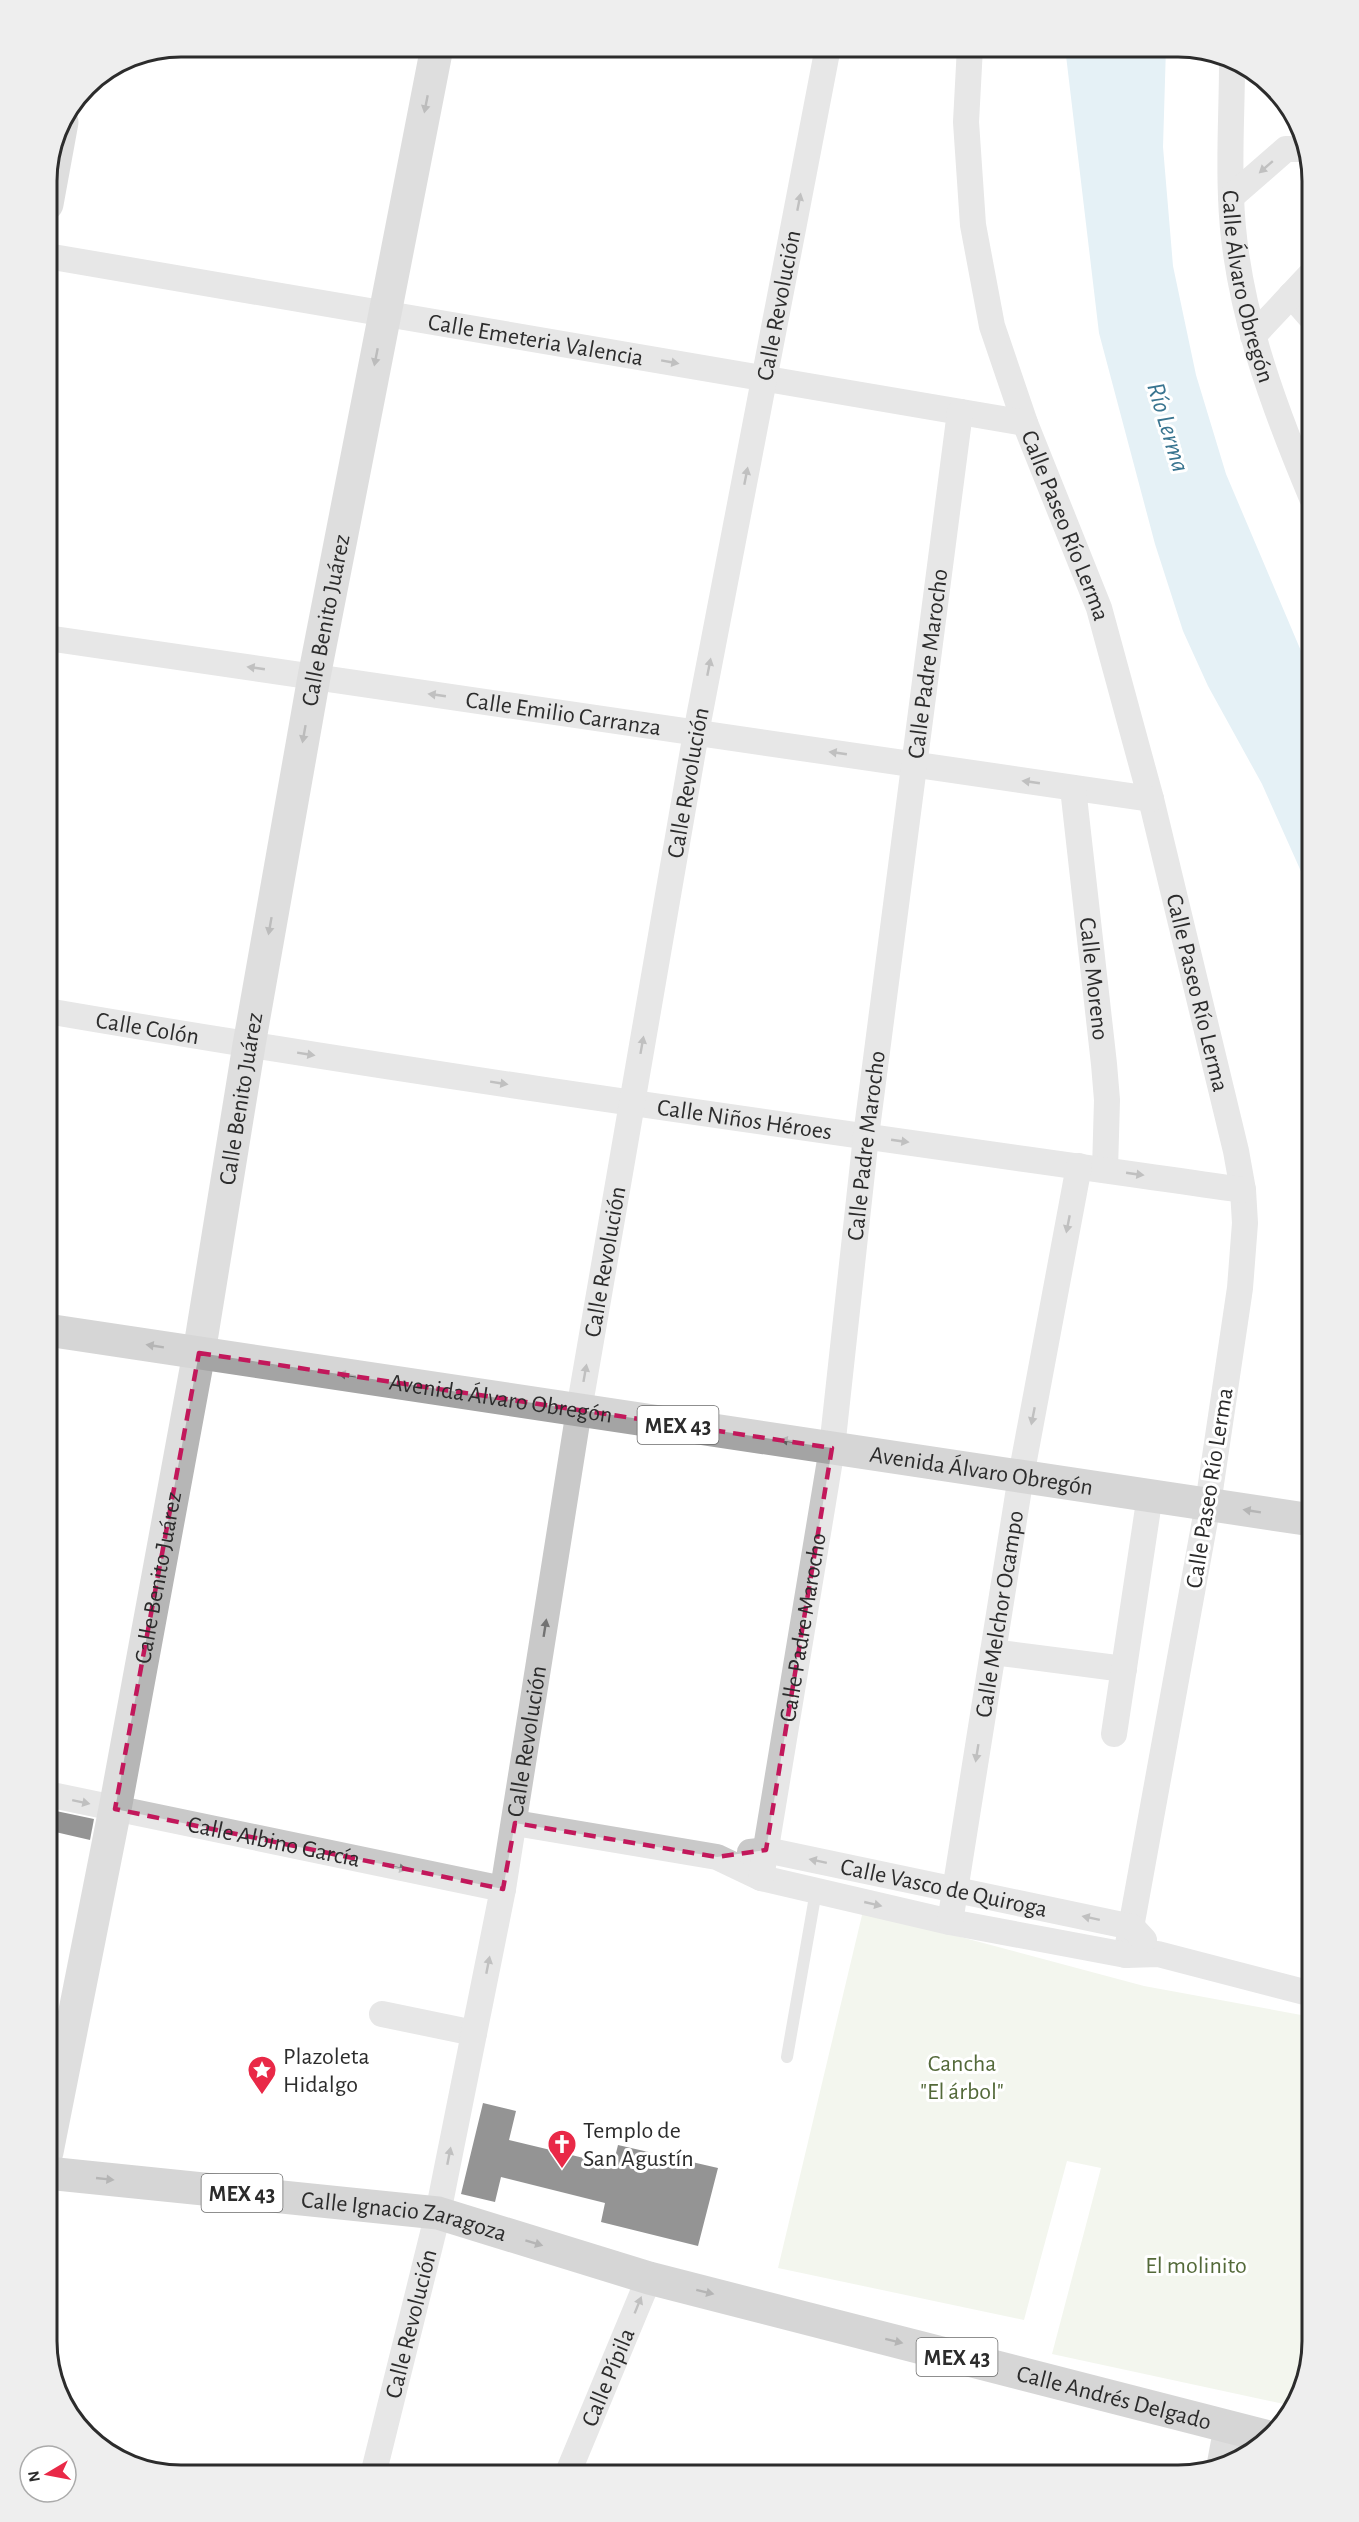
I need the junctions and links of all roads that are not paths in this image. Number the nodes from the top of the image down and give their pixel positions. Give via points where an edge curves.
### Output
1 (435, 57) edge
2 (826, 57) edge
3 (969, 57) edge
4 (1232, 70) edge
5 (1298, 149) edge
6 (1231, 198) junction
7 (57, 258) edge
8 (1302, 284) edge
9 (1292, 296) junction
10 (1302, 308) edge
11 (385, 314) junction
12 (1253, 336) junction
13 (765, 379) junction
14 (960, 412) junction
15 (1025, 423) junction
16 (1302, 473) edge
17 (57, 639) edge
18 (314, 677) junction
19 (696, 733) junction
20 (912, 764) junction
21 (1073, 788) junction
22 (1151, 799) junction
23 (57, 1013) edge
24 (249, 1045) junction
25 (632, 1103) junction
26 (866, 1136) junction
27 (1079, 1166) junction
28 (1105, 1170) junction
29 (1243, 1190) junction
30 (57, 1332) edge
31 (199, 1353) junction
32 (579, 1410) junction
33 (832, 1448) junction
34 (1021, 1476) junction
35 (1150, 1495) junction
36 (1208, 1504) junction
37 (1302, 1519) edge
38 (993, 1652) junction
39 (1124, 1669) junction
40 (1114, 1734) dead end
41 (57, 1796) edge
42 (115, 1809) junction
43 (515, 1823) junction
44 (766, 1850) junction
45 (717, 1857) junction
46 (761, 1878) junction
47 (504, 1889) junction
48 (956, 1890) junction
49 (816, 1891) junction
50 (950, 1922) junction
51 (1132, 1927) junction
52 (1158, 1954) junction
53 (1126, 1955) junction
54 (1302, 1991) edge
55 (382, 2014) dead end
56 (474, 2033) junction
57 (787, 2057) dead end
58 (57, 2097) edge
59 (57, 2174) edge
60 (438, 2213) junction
61 (649, 2278) junction
62 (1252, 2435) edge
63 (1240, 2448) edge
64 (375, 2465) edge
65 (571, 2465) edge

1 -> 11 street, Calle Benito Juárez
13 -> 2 street, Calle Revolución
3 - 15 street, Calle Paseo Río Lerma via 966,122 973,225 992,326
4 - 6 street, Calle Álvaro Obregón
5 -> 6 street via 1286,149
6 - 12 street, Calle Álvaro Obregón
7 - 11 street, Calle Emeteria Valencia
8 - 9 street
9 - 10 street
9 - 12 street
11 -> 13 street, Calle Emeteria Valencia
11 -> 18 street, Calle Benito Juárez
12 - 16 street, Calle Álvaro Obregón
13 - 14 street, Calle Emeteria Valencia
19 -> 13 street, Calle Revolución
14 - 15 street, Calle Emeteria Valencia
14 - 20 street, Calle Padre Marocho
15 - 22 street, Calle Paseo Río Lerma via 1099,608
18 -> 17 street, Calle Emilio Carranza
19 -> 18 street, Calle Emilio Carranza
18 -> 24 street, Calle Benito Juárez
20 -> 19 street, Calle Emilio Carranza
25 -> 19 street, Calle Revolución
21 -> 20 street, Calle Emilio Carranza
20 - 26 street, Calle Padre Marocho
21 - 22 street, Calle Emilio Carranza
21 - 28 street, Calle Moreno via 1104,1064
22 - 29 street, Calle Paseo Río Lerma
23 - 24 street, Calle Colón
24 -> 25 street, Calle Niños Héroes
24 - 31 street, Calle Benito Juárez
25 - 26 street, Calle Niños Héroes
32 -> 25 street, Calle Revolución
26 -> 27 street, Calle Niños Héroes
26 - 33 street, Calle Padre Marocho
27 - 28 street, Calle Niños Héroes
27 -> 34 street, Calle Melchor Ocampo
28 -> 29 street, Calle Niños Héroes
29 - 36 street, Calle Paseo Río Lerma via 1244,1256
31 -> 30 main road, Avenida Álvaro Obregón / MEX 43
32 -> 31 main road, Avenida Álvaro Obregón / MEX 43
31 - 42 street, Calle Benito Juárez
33 -> 32 main road, Avenida Álvaro Obregón / MEX 43
43 -> 32 street, Calle Revolución
33 - 34 main road, Avenida Álvaro Obregón / MEX 43
33 - 44 street, Calle Padre Marocho
34 - 35 main road, Avenida Álvaro Obregón / MEX 43
34 - 38 street, Calle Melchor Ocampo
35 - 36 main road, Avenida Álvaro Obregón / MEX 43
35 - 39 street
37 -> 36 main road, Avenida Álvaro Obregón / MEX 43
36 - 51 street, Calle Paseo Río Lerma
38 - 39 street
38 -> 48 street, Calle Melchor Ocampo
39 - 40 street
41 -> 42 street, Calle Albino García
42 -> 47 street, Calle Albino García
42 - 58 street, Calle Benito Juárez
43 - 45 street, Calle Vasco de Quiroga
43 - 47 street, Calle Revolución
44 - 45 street, Calle Vasco de Quiroga
44 - 46 street, Calle Padre Marocho
48 -> 44 street, Calle Vasco de Quiroga
45 - 46 street, Calle Vasco de Quiroga
46 - 49 street, Calle Vasco de Quiroga
56 -> 47 street, Calle Revolución
48 - 50 street, Calle Melchor Ocampo
51 -> 48 street, Calle Vasco de Quiroga
49 -> 50 street, Calle Vasco de Quiroga
49 - 57 lane
50 - 53 street, Calle Vasco de Quiroga
51 - 52 street
51 - 53 street, Calle Paseo Río Lerma
52 - 53 street, Calle Vasco de Quiroga
52 - 54 street, Calle Vasco de Quiroga
55 - 56 street
60 -> 56 street, Calle Revolución
59 -> 60 main road, Calle Ignacio Zaragoza / MEX 43
60 -> 61 main road, Calle Ignacio Zaragoza / MEX 43
60 - 64 street, Calle Revolución
61 -> 62 main road, Calle Andrés Delgado / MEX 43
65 -> 61 street, Calle Pípila
62 - 63 street

